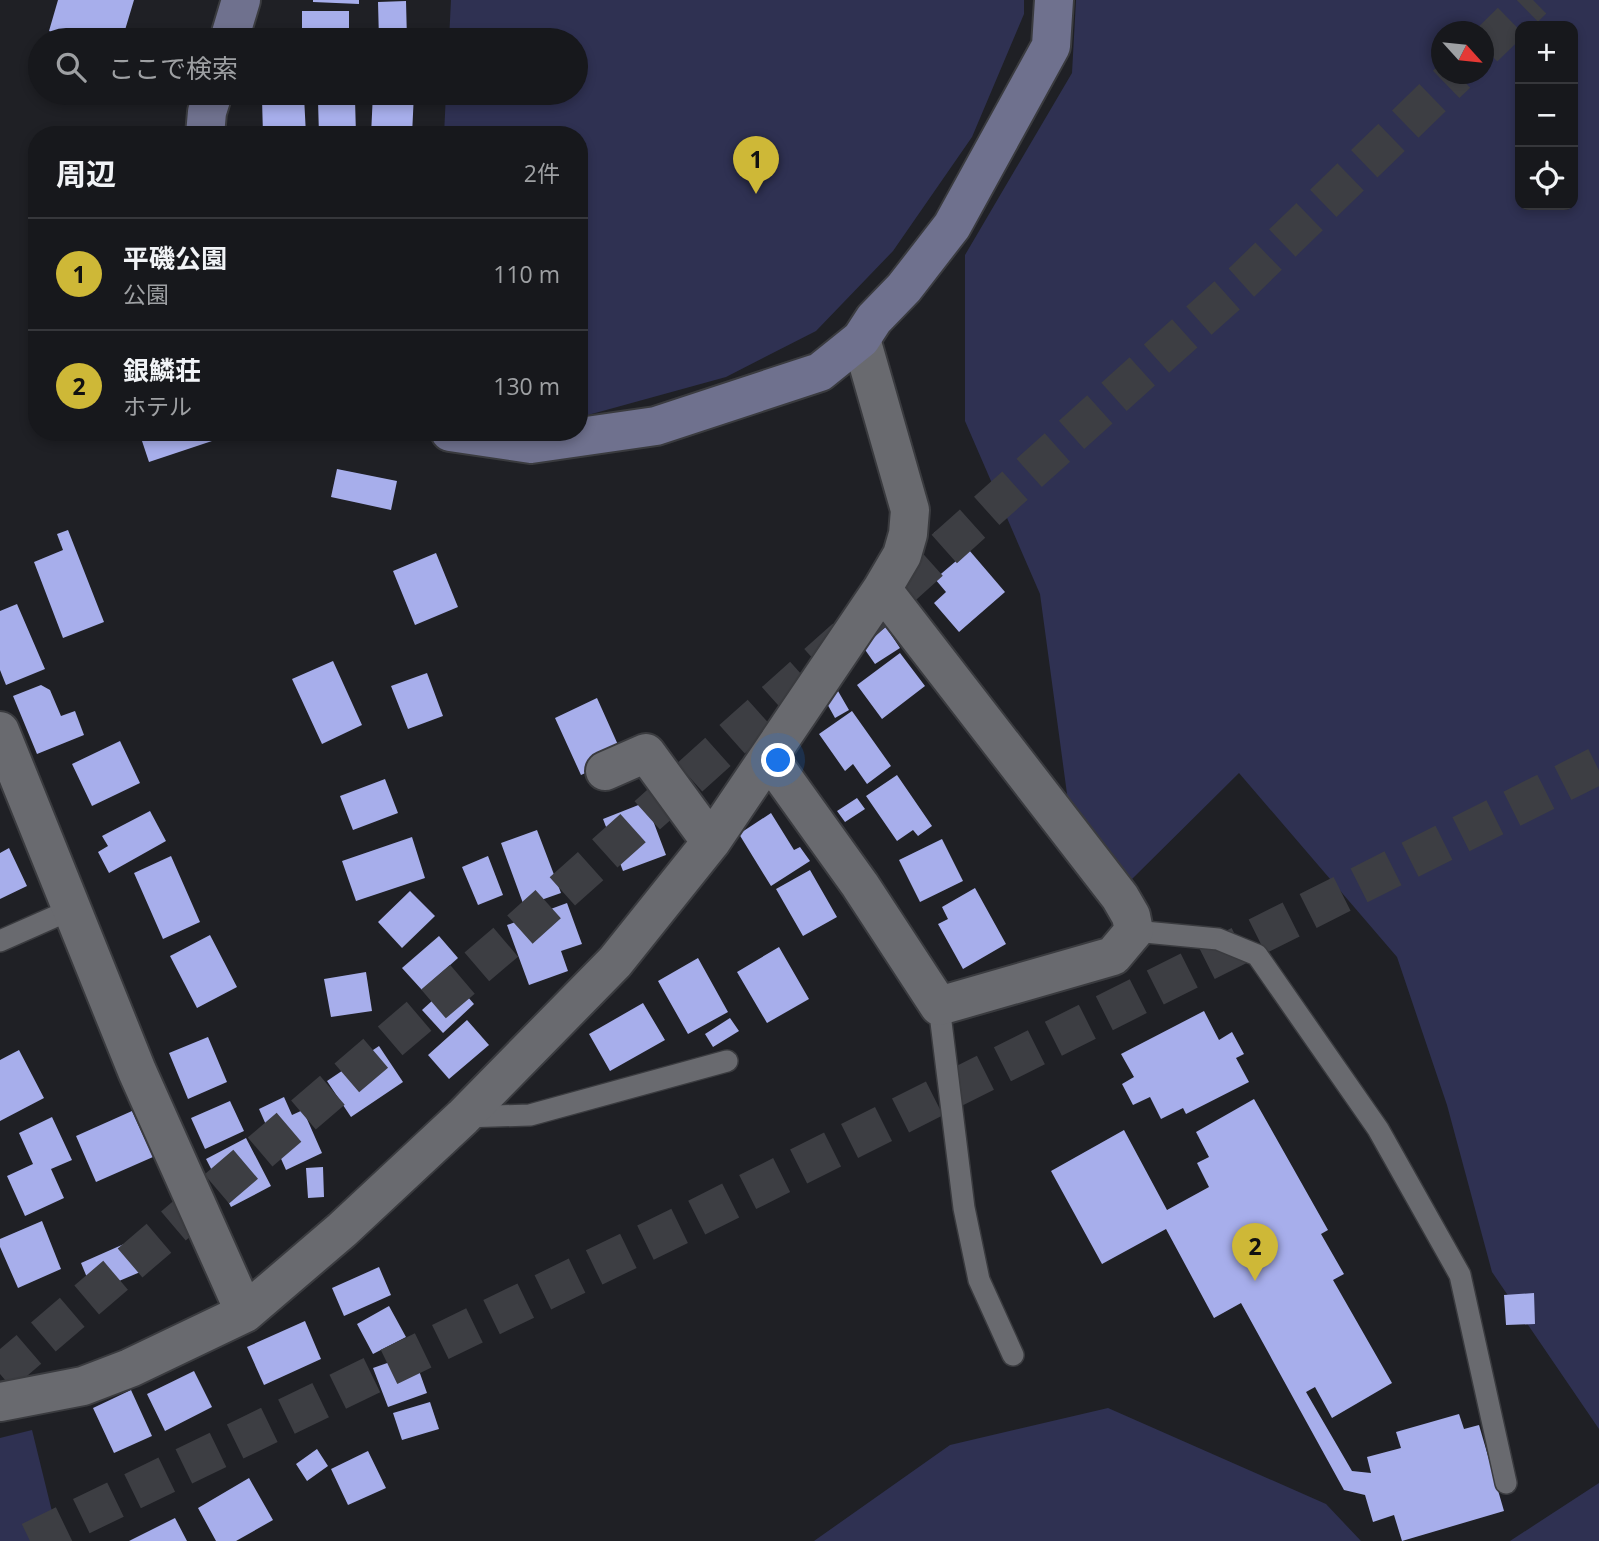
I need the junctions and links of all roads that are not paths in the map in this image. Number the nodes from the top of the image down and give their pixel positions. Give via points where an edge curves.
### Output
1 (241, 0) edge
2 (1054, 0) edge
3 (233, 28) edge
4 (209, 105) edge
5 (206, 126) edge
6 (861, 339) junction
7 (588, 436) edge
8 (511, 441) edge
9 (552, 441) edge
10 (882, 589) junction
11 (0, 731) edge
12 (769, 758) junction
13 (605, 771) dead end
14 (711, 842) junction
15 (70, 910) junction
16 (1134, 931) junction
17 (0, 942) edge
18 (939, 1006) junction
19 (727, 1061) dead end
20 (463, 1117) junction
21 (246, 1313) junction
22 (1013, 1355) dead end
23 (0, 1402) edge
24 (1506, 1483) dead end

1 - 3 street
2 - 6 street via 1051,46 952,226
4 - 5 street
6 - 7 street via 820,372 656,426
6 - 10 street via 910,510 902,555
8 - 9 street
10 - 12 street
10 - 16 street via 1120,897
11 - 15 street
12 - 14 street
12 - 18 street
13 - 14 street via 646,753
14 - 20 street via 615,962
15 - 17 lane
15 - 21 street
16 - 18 street via 1113,956
16 - 24 lane via 1218,939 1257,954 1378,1129 1460,1275
18 - 22 lane via 964,1208 979,1280
19 - 20 lane via 530,1115
20 - 21 street
21 - 23 street via 83,1386

